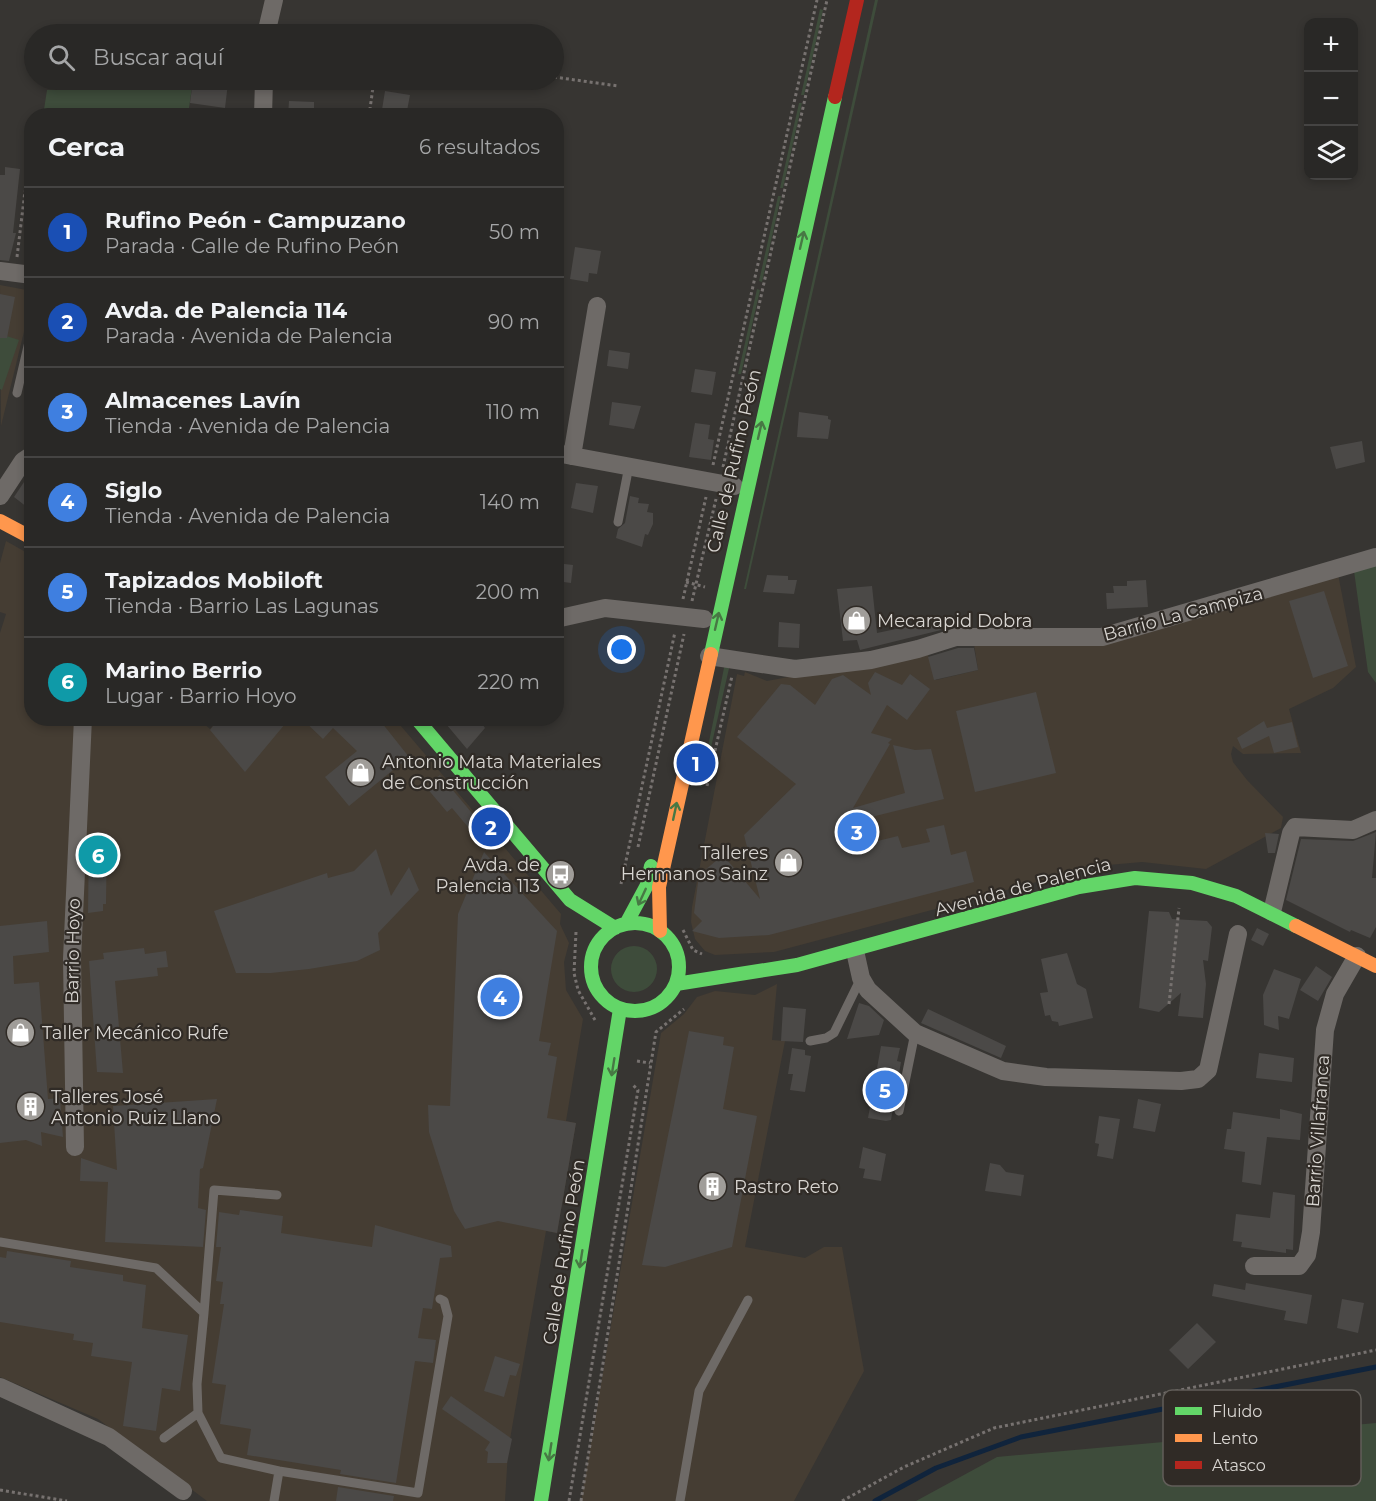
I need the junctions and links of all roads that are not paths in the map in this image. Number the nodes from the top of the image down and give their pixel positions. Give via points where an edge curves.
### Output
1 (274, 0) edge
2 (857, 0) edge
3 (268, 24) edge
4 (826, 69) dead end
5 (264, 90) edge
6 (263, 108) edge
7 (597, 306) dead end
8 (24, 373) edge
9 (17, 393) dead end
10 (564, 454) edge
11 (24, 459) edge
12 (629, 466) junction
13 (721, 483) junction
14 (0, 496) edge
15 (0, 521) edge
16 (618, 522) dead end
17 (24, 534) edge
18 (1376, 557) edge
19 (564, 617) edge
20 (697, 630) junction
21 (83, 726) edge
22 (423, 726) edge
23 (1376, 820) edge
24 (570, 900) junction
25 (1272, 912) junction
26 (620, 926) junction
27 (660, 931) junction
28 (1238, 933) dead end
29 (586, 936) junction
30 (855, 951) junction
31 (1357, 956) junction
32 (678, 958) junction
33 (1376, 966) edge
34 (736, 972) junction
35 (861, 978) junction
36 (676, 984) junction
37 (620, 1009) junction
38 (640, 1011) junction
39 (634, 1027) dead end
40 (915, 1033) junction
41 (810, 1041) dead end
42 (899, 1111) dead end
43 (75, 1147) dead end
44 (277, 1194) dead end
45 (0, 1242) edge
46 (1254, 1266) dead end
47 (440, 1299) dead end
48 (748, 1300) dead end
49 (204, 1313) junction
50 (0, 1387) edge
51 (198, 1413) junction
52 (164, 1438) dead end
53 (279, 1471) junction
54 (183, 1491) dead end
55 (274, 1501) edge
56 (542, 1501) edge
57 (680, 1501) edge

1 - 3 street
20 -> 2 main road, Calle de Rufino Peón
4 - 13 main road, Calle de Rufino Peón
5 - 6 street
7 - 10 street
8 - 9 lane
10 - 12 street
11 - 14 street
12 - 13 street
12 - 16 lane
13 - 20 main road, Calle de Rufino Peón
15 - 17 main road
18 - 20 street, Barrio La Campiza via 1102,637 956,637 872,660 795,669
19 - 20 street, Barrio La Campiza via 605,608
20 -> 26 main road, Calle de Rufino Peón via 647,885
27 -> 20 main road, Calle de Rufino Peón via 659,887
21 - 43 street, Barrio Hoyo via 72,959
22 - 24 main road
23 - 25 street via 1353,830 1295,827
24 - 26 main road
24 - 29 main road
25 - 30 main road, Avenida de Palencia via 1236,896 1181,882 1135,878 1097,883
25 - 31 main road, Avenida de Palencia
26 - 27 main road via 638,923
26 - 29 main road via 603,936
27 - 32 main road
28 - 40 street via 1208,1070 1198,1079 1021,1074 989,1065
29 - 37 main road via 597,991
30 - 34 main road, Avenida de Palencia via 797,965
30 - 35 street
31 - 33 main road, Avenida de Palencia
31 - 46 street, Barrio Villafranca via 1335,994 1325,1030 1307,1255 1299,1266
32 - 34 main road, Avenida de Palencia
32 - 36 main road
34 - 36 main road, Avenida de Palencia
35 - 40 street via 868,990
35 - 41 lane via 834,1033
36 - 38 main road via 662,1002
37 - 38 main road
37 -> 56 main road, Calle de Rufino Peón
38 - 39 main road
40 - 42 lane
44 - 49 lane via 214,1190
45 - 49 lane via 156,1268
47 - 53 lane via 448,1316 418,1493
48 - 57 lane via 699,1391
49 - 51 lane
50 - 54 street via 109,1437
51 - 52 lane
51 - 53 lane via 221,1458
53 - 55 lane

